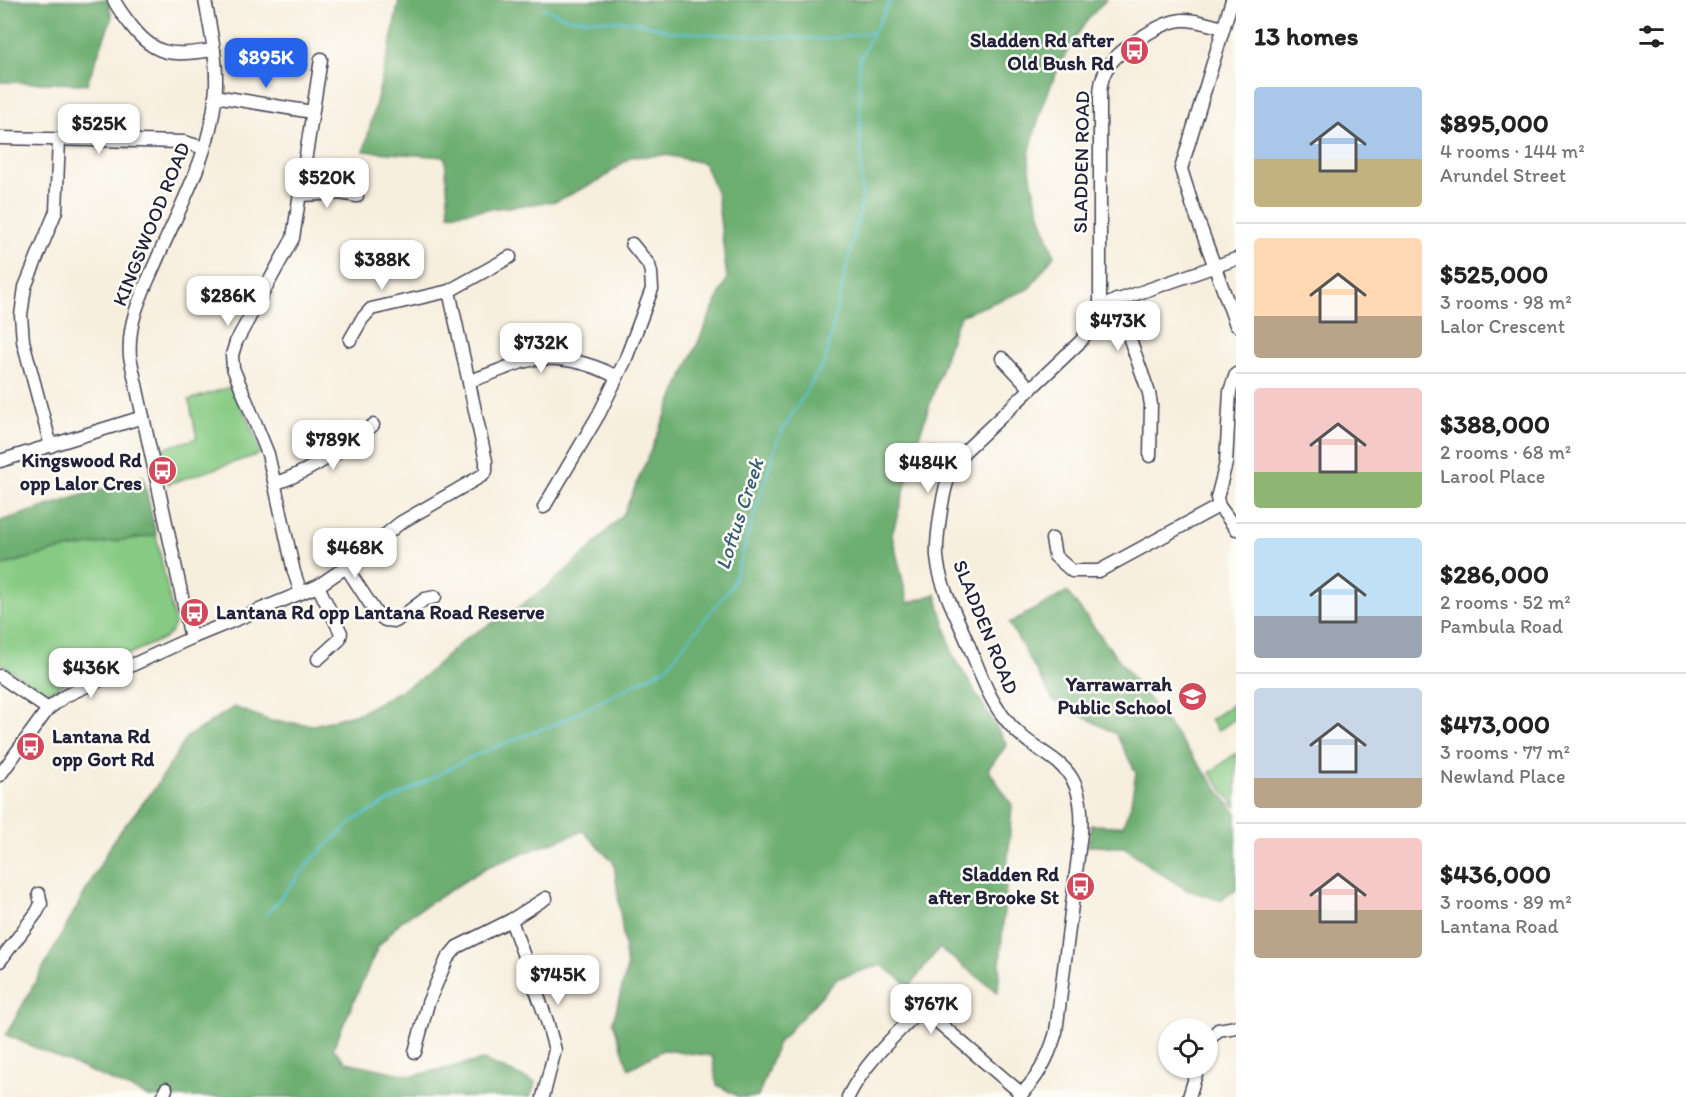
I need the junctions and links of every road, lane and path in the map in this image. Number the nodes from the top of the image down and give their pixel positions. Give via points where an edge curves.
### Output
1 (114, 0) edge
2 (205, 0) edge
3 (1232, 0) edge
4 (1223, 28) junction
5 (214, 50) junction
6 (321, 58) dead end
7 (215, 96) junction
8 (312, 112) junction
9 (0, 138) edge
10 (59, 139) junction
11 (204, 148) junction
12 (301, 195) junction
13 (357, 196) dead end
14 (632, 244) dead end
15 (510, 257) dead end
16 (1236, 259) edge
17 (1214, 266) junction
18 (449, 291) junction
19 (1116, 300) junction
20 (1100, 303) junction
21 (1236, 325) edge
22 (350, 340) dead end
23 (1002, 358) dead end
24 (1236, 374) edge
25 (617, 377) junction
26 (469, 381) junction
27 (1031, 389) junction
28 (143, 417) junction
29 (373, 425) dead end
30 (51, 446) junction
31 (1150, 456) dead end
32 (0, 461) edge
33 (274, 483) junction
34 (1219, 506) junction
35 (544, 507) dead end
36 (1236, 529) edge
37 (1052, 539) dead end
38 (346, 567) junction
39 (318, 586) junction
40 (301, 593) junction
41 (435, 597) dead end
42 (191, 638) junction
43 (318, 658) dead end
44 (0, 676) edge
45 (48, 709) junction
46 (0, 775) edge
47 (39, 894) dead end
48 (546, 898) dead end
49 (511, 920) junction
50 (0, 961) edge
51 (1236, 1027) edge
52 (1218, 1030) edge
53 (415, 1052) dead end
54 (1195, 1078) edge
55 (1020, 1095) edge
56 (543, 1097) edge
57 (848, 1097) edge
58 (1189, 1097) edge

1 - 5 street via 141,39 158,50 180,54
2 - 5 street, KINGSWOOD ROAD
3 - 4 street
4 - 17 street via 1181,169
4 - 20 street, SLADDEN ROAD via 1198,21 1174,22 1124,49 1106,70 1100,98
5 - 7 street, KINGSWOOD ROAD
6 - 8 street
7 - 8 street
7 - 11 street, KINGSWOOD ROAD
8 - 12 street
9 - 10 street
10 - 11 street via 184,142
10 - 30 street via 56,211 25,287 21,315 23,341
11 - 28 street, KINGSWOOD ROAD via 132,319 130,357
12 - 13 street
12 - 33 street via 294,238 232,355 233,368 264,441
14 - 25 street via 649,265 651,288
15 - 18 street
16 - 17 street
17 - 19 street
17 - 21 street
18 - 22 street via 371,309
18 - 26 street
19 - 20 street
19 - 31 street via 1149,393
20 - 27 street, SLADDEN ROAD via 1087,335
23 - 27 street
24 - 34 street via 1230,391
25 - 26 street via 602,369 549,359 524,362
25 - 35 street
26 - 38 street via 486,471 479,479 400,523
27 - 55 street, SLADDEN ROAD via 952,467 944,495 937,555 941,576 994,704 1013,728 1058,761 1077,787 1081,801 1081,833 1056,1032 1043,1066
28 - 30 street
28 - 42 street, KINGSWOOD ROAD
29 - 33 street via 348,445
30 - 32 street
33 - 40 street
34 - 36 street
34 - 37 street via 1099,571 1072,571 1055,556
38 - 39 street
38 - 41 street via 376,613 385,620 396,621 425,599
39 - 40 street
39 - 43 street via 341,636
40 - 42 street
42 - 45 street via 81,687
44 - 45 street
45 - 46 street
47 - 50 street via 41,904 37,912
48 - 49 street
49 - 53 street via 457,947 447,959 428,1003
49 - 56 street via 555,1050
51 - 52 street
54 - 58 street
55 - 57 street via 932,1017 920,1014 901,1028 854,1083

